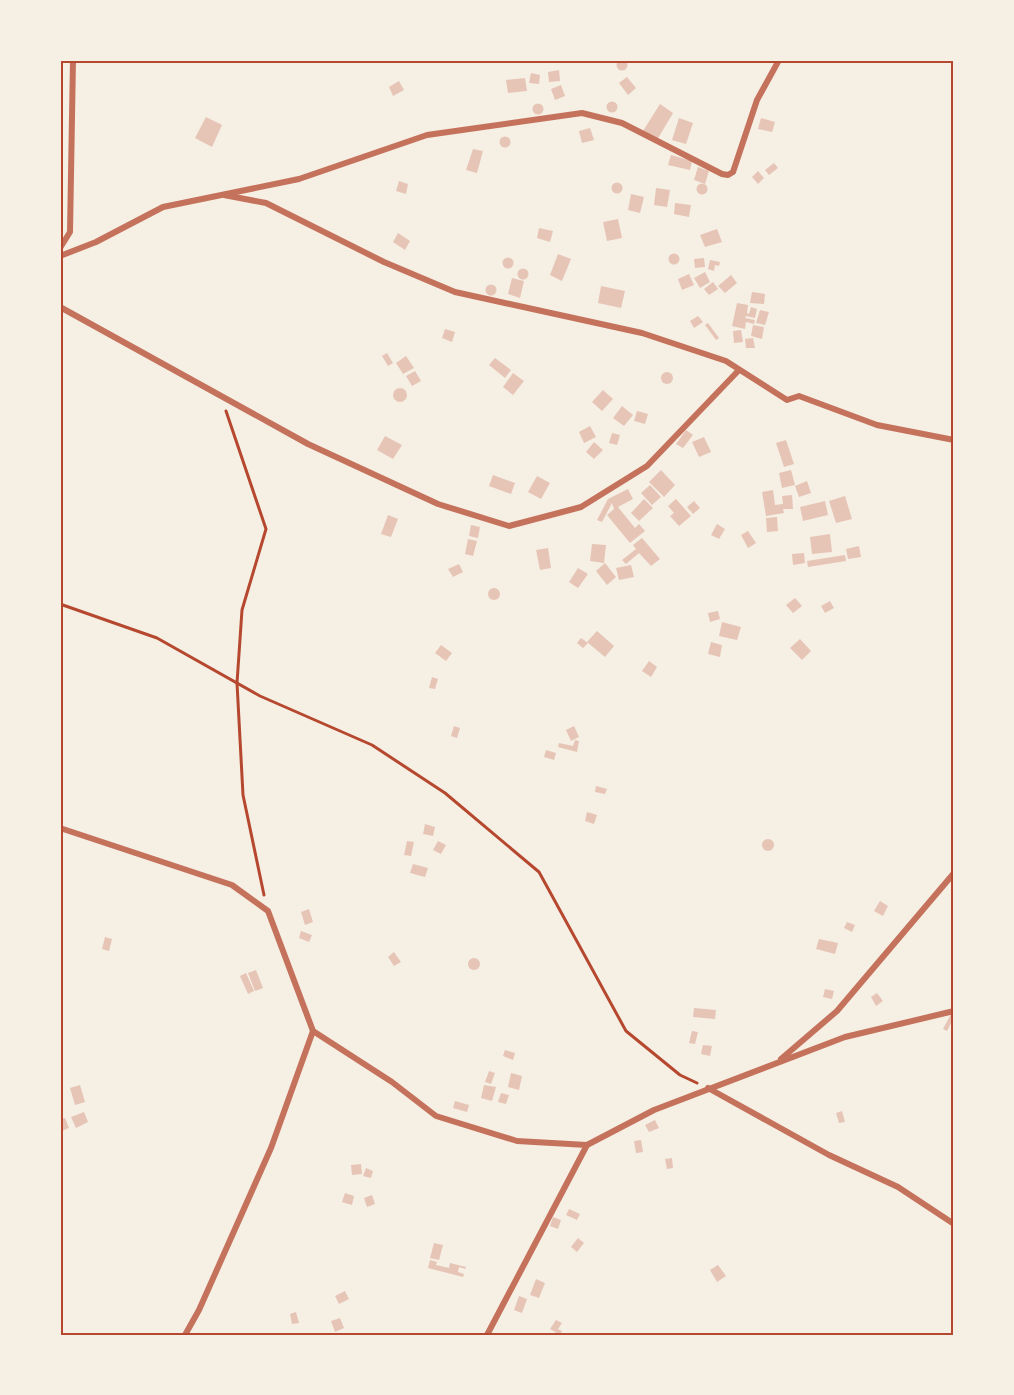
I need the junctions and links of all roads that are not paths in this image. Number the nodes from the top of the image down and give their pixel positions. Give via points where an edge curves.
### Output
1 (73, 60) edge
2 (779, 60) edge
3 (221, 195) junction
4 (60, 248) edge
5 (60, 256) edge
6 (60, 307) edge
7 (740, 370) junction
8 (954, 440) edge
9 (60, 828) edge
10 (954, 873) edge
11 (954, 1011) edge
12 (313, 1031) junction
13 (778, 1062) junction
14 (708, 1088) junction
15 (587, 1145) junction
16 (954, 1224) edge
17 (185, 1335) edge
18 (487, 1335) edge

1 - 4 street via 70,232
2 - 3 street via 757,100 733,172 728,175 622,123 582,113 427,135 300,179
3 - 5 street via 163,207
3 - 7 street via 266,203 384,262 455,292 642,333 726,361
6 - 7 street via 308,444 438,504 508,526 581,507 647,466
7 - 8 street via 787,400 799,396 877,426
9 - 12 street via 232,885 268,911
10 - 13 street via 837,1011
11 - 13 street via 845,1037
12 - 15 street via 436,1116 517,1141
12 - 17 street via 271,1148
13 - 14 street
14 - 15 street via 654,1110
14 - 16 street via 829,1155 898,1187
15 - 18 street

